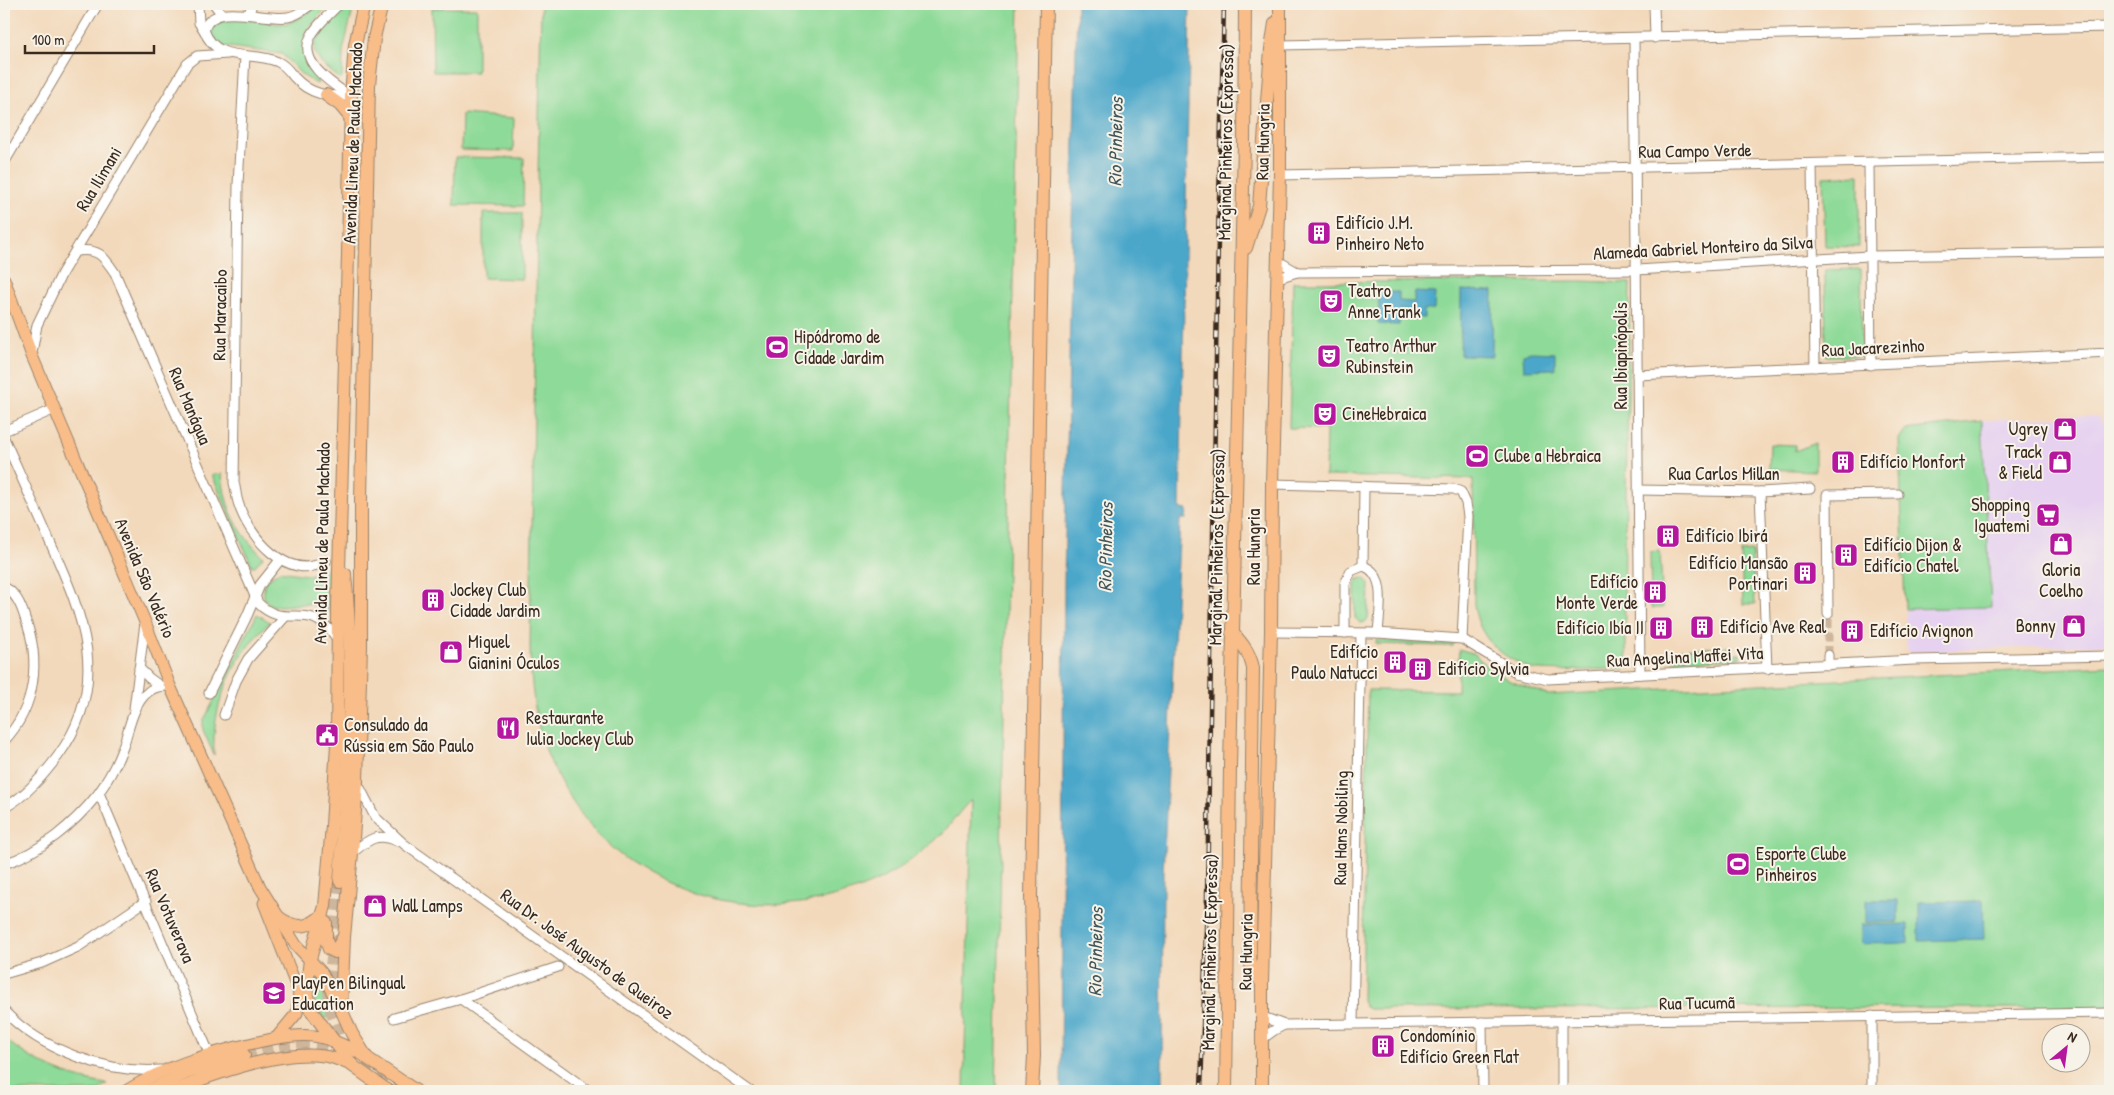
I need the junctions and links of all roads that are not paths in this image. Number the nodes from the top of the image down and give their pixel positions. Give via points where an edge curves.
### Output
1 (98, 4) edge
2 (198, 4) edge
3 (214, 4) edge
4 (252, 4) edge
5 (312, 4) edge
6 (340, 4) edge
7 (364, 4) edge
8 (369, 4) edge
9 (382, 4) edge
10 (1046, 4) edge
11 (1245, 4) edge
12 (1654, 4) edge
13 (1280, 7) edge
14 (221, 13) junction
15 (249, 14) junction
16 (2110, 27) edge
17 (204, 30) junction
18 (375, 32) junction
19 (1634, 38) junction
20 (1655, 38) junction
21 (1281, 45) junction
22 (228, 54) junction
23 (245, 56) junction
24 (369, 85) junction
25 (326, 95) junction
26 (350, 96) junction
27 (350, 117) junction
28 (2110, 157) edge
29 (4, 163) edge
30 (1869, 163) junction
31 (1812, 164) junction
32 (1636, 168) junction
33 (1280, 175) junction
34 (76, 251) junction
35 (2110, 252) edge
36 (1869, 256) junction
37 (1242, 259) junction
38 (1814, 259) junction
39 (1278, 261) junction
40 (1637, 270) junction
41 (1297, 272) junction
42 (1278, 278) junction
43 (4, 279) edge
44 (2110, 353) edge
45 (32, 356) junction
46 (1871, 365) junction
47 (1815, 367) junction
48 (1637, 375) junction
49 (55, 409) junction
50 (4, 431) edge
51 (4, 438) edge
52 (1272, 484) junction
53 (1364, 486) junction
54 (1810, 489) dead end
55 (1638, 490) junction
56 (1760, 492) junction
57 (1898, 494) dead end
58 (340, 527) junction
59 (280, 560) junction
60 (326, 561) dead end
61 (361, 561) junction
62 (1363, 566) junction
63 (4, 587) edge
64 (255, 598) junction
65 (349, 614) junction
66 (1828, 614) tunnel mouth
67 (284, 618) junction
68 (145, 622) junction
69 (1271, 632) junction
70 (1232, 633) junction
71 (1345, 634) junction
72 (1361, 634) junction
73 (1378, 634) junction
74 (1462, 639) junction
75 (338, 640) junction
76 (1828, 655) tunnel mouth
77 (2110, 656) edge
78 (1828, 666) junction
79 (139, 668) junction
80 (1767, 669) junction
81 (1640, 674) junction
82 (165, 686) junction
83 (209, 693) dead end
84 (134, 714) junction
85 (224, 715) dead end
86 (4, 741) edge
87 (357, 782) junction
88 (99, 792) junction
89 (4, 808) edge
90 (404, 844) junction
91 (352, 854) junction
92 (4, 864) edge
93 (340, 881) tunnel mouth
94 (260, 887) junction
95 (146, 901) junction
96 (324, 910) junction
97 (277, 916) junction
98 (344, 937) junction
99 (310, 959) junction
100 (558, 967) dead end
101 (4, 974) edge
102 (1262, 983) junction
103 (299, 993) junction
104 (461, 999) junction
105 (310, 1009) junction
106 (341, 1009) junction
107 (4, 1011) edge
108 (2110, 1013) edge
109 (1872, 1016) junction
110 (1263, 1017) junction
111 (394, 1018) dead end
112 (1562, 1021) junction
113 (1482, 1022) junction
114 (1353, 1023) junction
115 (1284, 1025) junction
116 (303, 1036) junction
117 (277, 1037) junction
118 (1262, 1039) junction
119 (339, 1042) junction
120 (209, 1053) junction
121 (244, 1055) tunnel mouth
122 (304, 1056) junction
123 (1034, 1056) junction
124 (367, 1058) junction
125 (354, 1066) junction
126 (125, 1068) junction
127 (164, 1070) junction
128 (130, 1088) edge
129 (148, 1091) edge
130 (173, 1091) edge
131 (388, 1091) edge
132 (416, 1091) edge
133 (589, 1091) edge
134 (750, 1091) edge
135 (1025, 1091) edge
136 (1032, 1091) edge
137 (1226, 1091) edge
138 (1262, 1091) edge
139 (1483, 1091) edge
140 (1562, 1091) edge
141 (1872, 1091) edge

1 - 29 street
2 - 17 street via 199,23
3 - 14 street
4 - 15 street
5 - 15 street via 290,17
6 - 26 street via 312,34 308,51 322,75
7 - 26 highway, Avenida Lineu de Paula Machado via 355,45
8 - 18 highway
9 - 18 highway, Avenida Lineu de Paula Machado
10 - 123 highway via 1031,896
11 - 37 highway, Marginal Pinheiros (Expressa)
12 - 20 street
13 - 21 highway, Rua Hungria
13 - 37 highway via 1272,34 1259,206
14 - 15 street
14 - 17 street via 211,18
16 - 20 street
17 - 22 street via 212,44
18 - 24 highway, Avenida Lineu de Paula Machado
19 - 20 street
19 - 21 street
19 - 32 street, Rua Ibiapinópolis
21 - 33 highway, Rua Hungria
22 - 23 street, Rua Ilimani
22 - 34 street, Rua Ilimani via 197,56 187,64
23 - 25 street, Rua Ilimani via 280,63 306,88
23 - 59 street, Rua Maracaibo via 238,195 234,483 250,529
24 - 26 highway
24 - 61 highway, Avenida Lineu de Paula Machado
25 - 26 street
25 - 27 highway
26 - 27 highway, Avenida Lineu de Paula Machado
27 - 58 highway, Avenida Lineu de Paula Machado
28 - 30 street, Rua Campo Verde
30 - 31 street, Rua Campo Verde
30 - 36 street
31 - 32 street, Rua Campo Verde
31 - 38 street
32 - 33 street, Rua Campo Verde
32 - 40 street, Rua Ibiapinópolis
33 - 39 highway, Rua Hungria
34 - 45 street, Rua Ilimani via 37,325
34 - 64 street, Rua Manágua via 96,252 115,273
35 - 36 street, Alameda Gabriel Monteiro da Silva
36 - 38 street, Alameda Gabriel Monteiro da Silva
36 - 46 street
37 - 70 highway, Marginal Pinheiros (Expressa)
38 - 40 street, Alameda Gabriel Monteiro da Silva
38 - 47 street
39 - 41 street
39 - 42 highway, Rua Hungria
40 - 41 street, Alameda Gabriel Monteiro da Silva
40 - 48 street, Rua Ibiapinópolis
41 - 42 street, Alameda Gabriel Monteiro da Silva
42 - 52 highway, Rua Hungria
43 - 45 main road, Avenida São Valério
44 - 46 street, Rua Jacarezinho
45 - 49 main road, Avenida São Valério
46 - 47 street, Rua Jacarezinho
47 - 48 street, Rua Jacarezinho
48 - 55 street, Rua Ibiapinópolis
49 - 50 street
49 - 68 main road, Avenida São Valério
51 - 89 street via 81,615 88,678 79,720 63,749 34,784
52 - 53 street
52 - 69 highway, Rua Hungria
53 - 62 street
53 - 74 street via 1454,489 1464,495 1468,516
54 - 56 street, Rua Carlos Millan
55 - 56 street, Rua Carlos Millan
55 - 81 street, Rua Ibiapinópolis
56 - 80 street
57 - 66 street via 1827,495
58 - 65 highway
58 - 75 highway, Avenida Lineu de Paula Machado
59 - 60 street via 299,568 311,568
59 - 64 street via 264,578
61 - 65 highway
61 - 87 highway, Avenida Lineu de Paula Machado
62 - 71 street via 1351,571 1346,584
62 - 73 street via 1378,578
63 - 86 street via 20,602 34,649 32,687 27,704 20,721
64 - 67 street via 263,608
64 - 83 street
65 - 93 highway via 349,724
67 - 75 street via 298,615 319,619
67 - 85 street via 248,659
68 - 79 street
68 - 82 main road, Avenida São Valério
69 - 71 street, Rua Angelina Maffei Vita
69 - 102 highway, Rua Hungria
70 - 102 highway via 1251,656 1250,959 1252,970
70 - 137 highway, Marginal Pinheiros (Expressa)
71 - 72 street, Rua Angelina Maffei Vita
72 - 73 street, Rua Angelina Maffei Vita
72 - 114 street, Rua Hans Nobiling
73 - 74 street, Rua Angelina Maffei Vita
74 - 81 street, Rua Angelina Maffei Vita via 1503,665 1530,677
75 - 96 highway, Avenida Lineu de Paula Machado via 337,744
76 - 78 street
77 - 78 street, Rua Angelina Maffei Vita via 1914,660
78 - 80 street, Rua Angelina Maffei Vita
79 - 82 street via 148,678
79 - 84 street
80 - 81 street, Rua Angelina Maffei Vita
82 - 84 street via 146,693
82 - 94 main road, Avenida São Valério
84 - 88 street via 116,763
87 - 90 street via 374,816
87 - 91 highway, Avenida Lineu de Paula Machado
88 - 92 street via 62,830 35,849
88 - 95 street, Rua Votuverava
90 - 91 street via 379,837 369,840
90 - 134 street, Rua Dr. José Augusto de Queiroz
91 - 98 highway, Avenida Lineu de Paula Machado
94 - 97 main road, Avenida São Valério
94 - 103 main road, Avenida São Valério via 266,912
95 - 101 street via 78,947 42,963
95 - 120 street, Rua Votuverava
96 - 97 highway via 314,922 301,927 290,925
96 - 98 highway via 329,949 335,952
96 - 99 highway, Avenida Lineu de Paula Machado
97 - 99 main road, Avenida São Valério via 296,945
98 - 106 highway, Avenida Lineu de Paula Machado
99 - 105 highway, Avenida Lineu de Paula Machado via 306,986
99 - 106 main road, Avenida São Valério via 328,983
100 - 104 street
102 - 110 highway, Rua Hungria
103 - 105 main road, Avenida São Valério
103 - 117 main road via 297,1013
104 - 111 street
104 - 133 street
105 - 119 highway, Avenida Lineu de Paula Machado
106 - 124 highway, Avenida Lineu de Paula Machado
107 - 126 street via 41,1040 63,1051 86,1060
108 - 109 street, Rua Tucumã
109 - 112 street, Rua Tucumã
109 - 141 street
110 - 115 street, Rua Tucumã
110 - 118 highway, Rua Hungria
112 - 113 street, Rua Tucumã
112 - 140 street
113 - 114 street, Rua Tucumã
113 - 139 street
114 - 115 street, Rua Tucumã
115 - 118 street
116 - 117 main road
116 - 119 main road
116 - 122 main road via 310,1046
117 - 120 main road
118 - 138 highway, Rua Hungria
119 - 124 main road
119 - 125 highway, Avenida Lineu de Paula Machado
120 - 127 main road
121 - 129 highway via 186,1073
122 - 125 main road via 334,1058
122 - 130 main road via 270,1060 228,1071
123 - 135 highway
123 - 136 highway
124 - 132 highway
125 - 131 highway, Avenida Lineu de Paula Machado
126 - 127 street
126 - 128 street via 133,1077
127 - 128 main road

